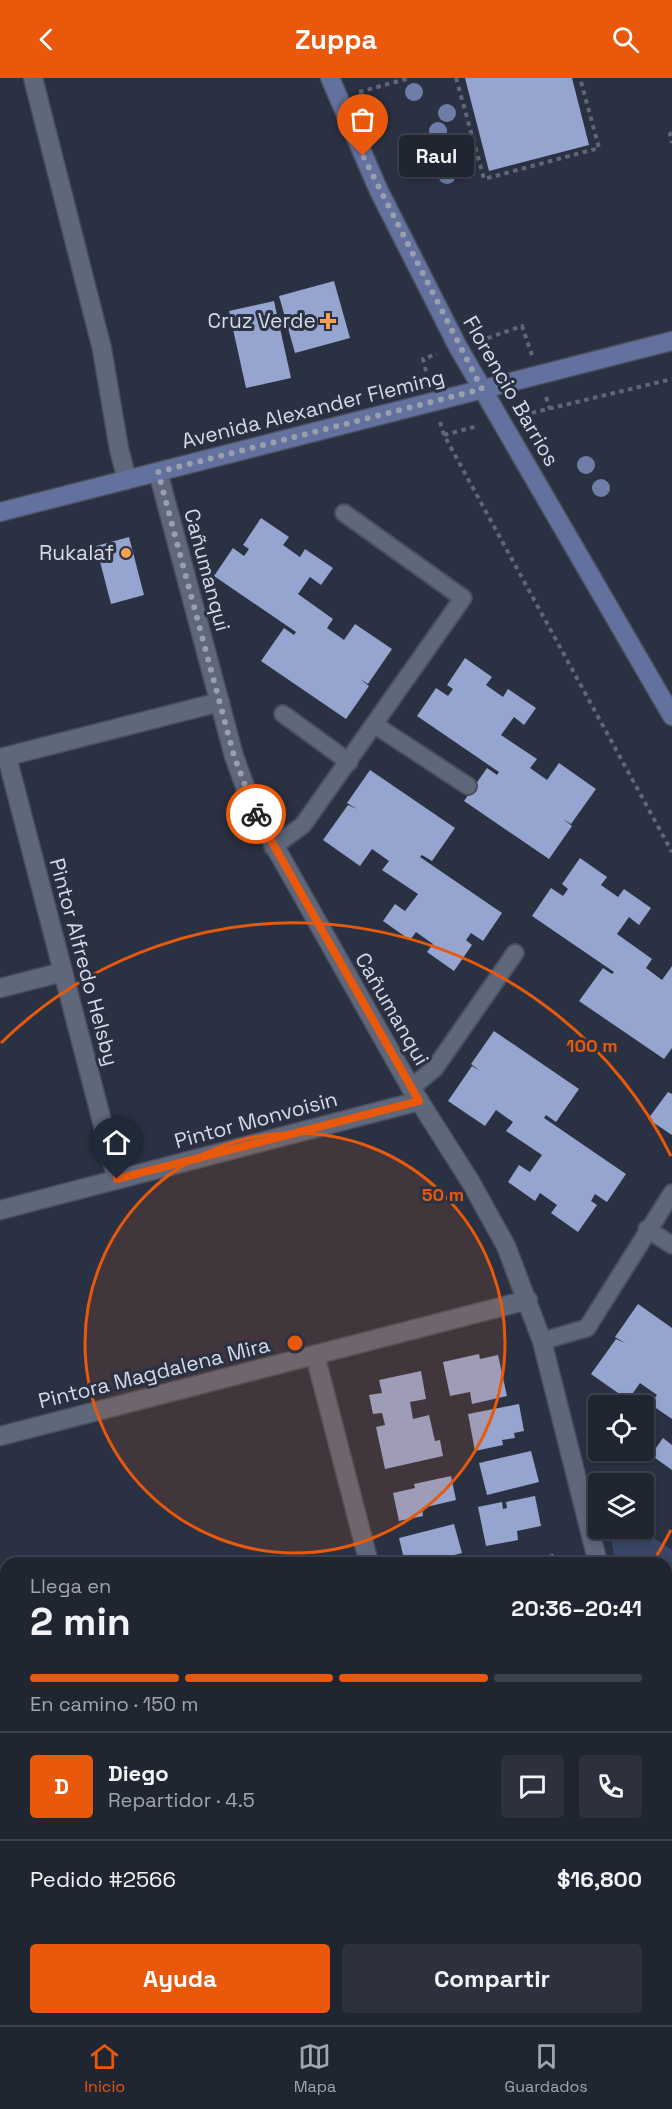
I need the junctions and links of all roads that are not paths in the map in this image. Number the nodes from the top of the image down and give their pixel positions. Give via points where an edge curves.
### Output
1 (33, 78) edge
2 (330, 78) edge
3 (672, 341) edge
4 (482, 389) junction
5 (158, 472) junction
6 (128, 480) junction
7 (0, 512) edge
8 (344, 513) dead end
9 (220, 702) junction
10 (283, 714) dead end
11 (672, 716) edge
12 (375, 725) junction
13 (3, 757) edge
14 (349, 762) junction
15 (468, 786) dead end
16 (273, 847) junction
17 (515, 952) dead end
18 (63, 972) junction
19 (0, 988) edge
20 (415, 1094) junction
21 (117, 1179) junction
22 (672, 1193) edge
23 (0, 1210) edge
24 (647, 1229) junction
25 (672, 1245) edge
26 (528, 1300) junction
27 (542, 1341) junction
28 (315, 1355) junction
29 (0, 1436) edge
30 (367, 1557) edge
31 (596, 1557) edge

1 - 6 street via 102,349
2 - 4 main road, Florencio Barrios via 379,191
3 - 4 main road, Avenida Alexander Fleming
4 - 5 main road, Avenida Alexander Fleming
4 - 11 main road, Florencio Barrios
5 - 6 main road, Avenida Alexander Fleming
5 - 9 street, Cañumanqui
6 - 7 main road, Avenida Alexander Fleming
8 - 12 lane via 463,598
9 - 13 street
9 - 16 street, Cañumanqui via 234,756
10 - 14 lane
12 - 14 lane
12 - 15 lane
13 - 18 street, Pintor Alfredo Helsby
14 - 16 lane via 303,825
16 - 20 street, Cañumanqui
17 - 20 lane
18 - 19 street
18 - 21 street, Pintor Alfredo Helsby
20 - 21 street, Pintor Monvoisin
20 - 26 street, Cañumanqui via 506,1246
21 - 23 street, Pintor Monvoisin
22 - 24 lane
24 - 25 lane
24 - 27 lane via 586,1328
26 - 27 street, Cañumanqui
26 - 28 street, Pintora Magdalena Mira
27 - 31 street, Cañumanqui
28 - 29 street, Pintora Magdalena Mira
28 - 30 street

